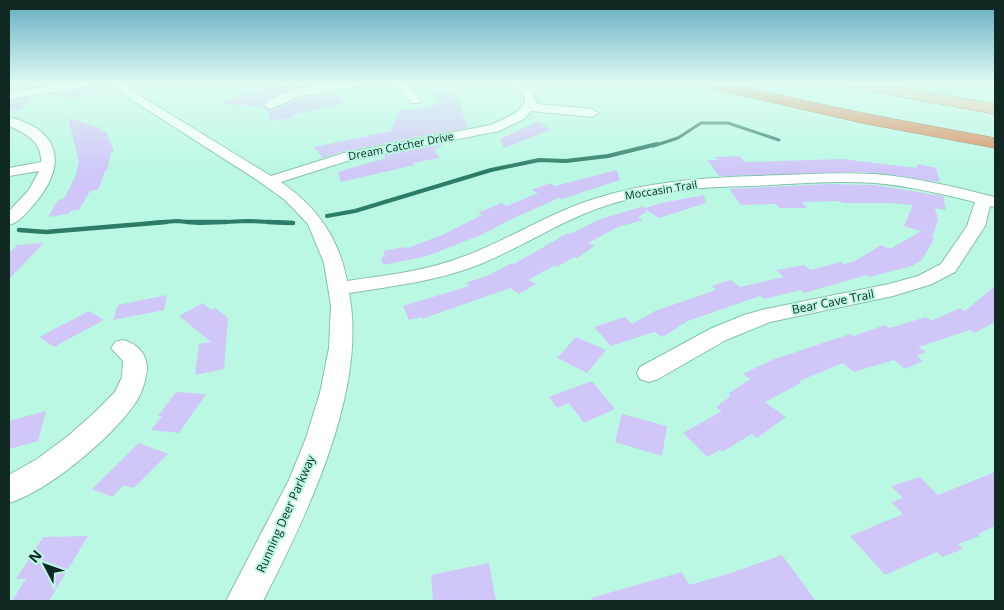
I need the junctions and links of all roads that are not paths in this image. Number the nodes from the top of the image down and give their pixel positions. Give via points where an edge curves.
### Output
1 (160, 112) edge
2 (522, 112) edge
3 (586, 112) edge
4 (836, 112) edge
5 (875, 112) edge
6 (902, 112) edge
7 (592, 113) dead end
8 (9, 121) edge
9 (995, 131) edge
10 (995, 136) edge
11 (995, 144) edge
12 (48, 165) junction
13 (9, 172) edge
14 (270, 181) junction
15 (990, 200) edge
16 (9, 220) edge
17 (340, 288) junction
18 (123, 348) dead end
19 (649, 373) dead end
20 (9, 490) edge
21 (244, 601) edge

1 - 14 street, Running Deer Parkway
2 - 14 street, Dream Catcher Drive via 494,128 344,157
3 - 7 street
4 - 11 highway
5 - 10 highway
6 - 9 highway
8 - 12 street via 31,131 43,141 48,152
12 - 13 street
12 - 16 street via 46,176 32,197
14 - 17 street, Running Deer Parkway via 315,221 330,251
15 - 17 street, Moccasin Trail via 923,185 872,179 672,186 584,207 473,260 440,270
15 - 19 street, Bear Cave Trail via 948,268 925,280 747,322 710,338
17 - 21 street, Running Deer Parkway via 342,316 338,367 322,429 287,517
18 - 20 street via 134,359 134,377 125,398 78,444 47,468

